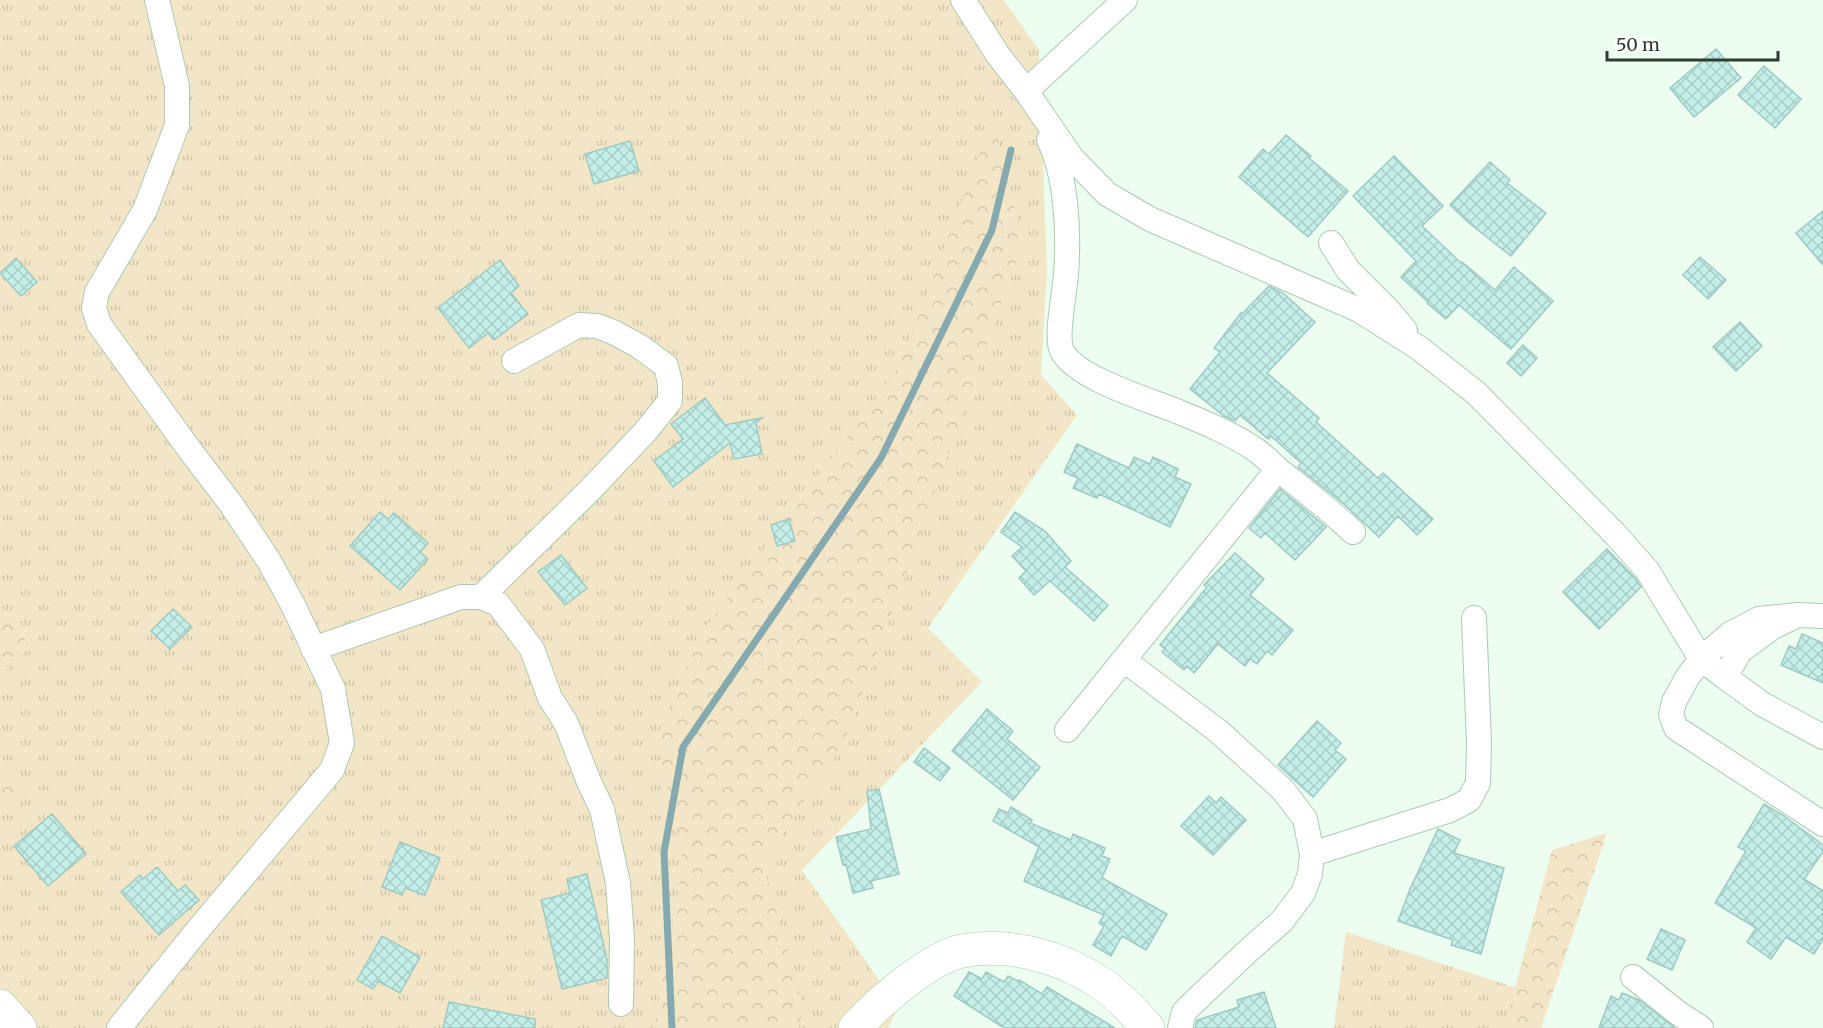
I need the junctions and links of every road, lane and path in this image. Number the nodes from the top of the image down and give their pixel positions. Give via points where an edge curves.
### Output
1 (157, 0) edge
2 (963, 0) edge
3 (1125, 0) edge
4 (1032, 100) junction
5 (1331, 243) dead end
6 (1419, 348) junction
7 (514, 361) dead end
8 (1278, 470) junction
9 (1353, 532) dead end
10 (481, 597) junction
11 (1798, 615) junction
12 (1823, 616) edge
13 (1474, 618) dead end
14 (313, 649) junction
15 (1701, 658) junction
16 (1124, 660) junction
17 (1725, 677) junction
18 (1067, 730) dead end
19 (1823, 737) edge
20 (1823, 824) edge
21 (1312, 854) junction
22 (1633, 977) dead end
23 (621, 1004) dead end
24 (0, 1006) edge
25 (20, 1028) edge
26 (119, 1028) edge
27 (855, 1028) edge
28 (1148, 1028) edge
29 (1180, 1028) edge
30 (1701, 1028) edge

1 - 14 street via 177,86 177,125 145,210 97,292 94,308 99,324 269,561
2 - 4 street
3 - 4 street
4 - 6 street via 1071,157 1107,194 1150,219 1359,310
4 - 8 street via 1062,175 1067,235 1059,336 1062,351 1098,381 1210,425 1255,450
5 - 6 street via 1348,270
6 - 15 street via 1476,393 1616,535 1647,570
7 - 10 street via 579,325 597,326 639,346 666,366 670,401 589,491
8 - 9 street
8 - 16 street
10 - 14 street via 461,597
10 - 23 street via 498,604 532,649 550,698 566,723 603,809 618,883
11 - 12 street
11 - 15 street via 1759,619 1730,634
11 - 17 street via 1740,651
13 - 21 street via 1478,783 1469,800 1450,810
14 - 26 street via 333,689 338,716 342,743 332,770
15 - 17 street
15 - 20 street via 1674,702 1671,715 1677,728
16 - 18 street
16 - 21 street via 1218,730 1283,790 1305,819
17 - 19 street via 1761,704
21 - 29 street via 1303,893 1282,921 1184,1012
22 - 30 street
24 - 25 street
27 - 28 street via 880,1002 939,960 960,951 988,949 1030,952 1059,960 1102,984

